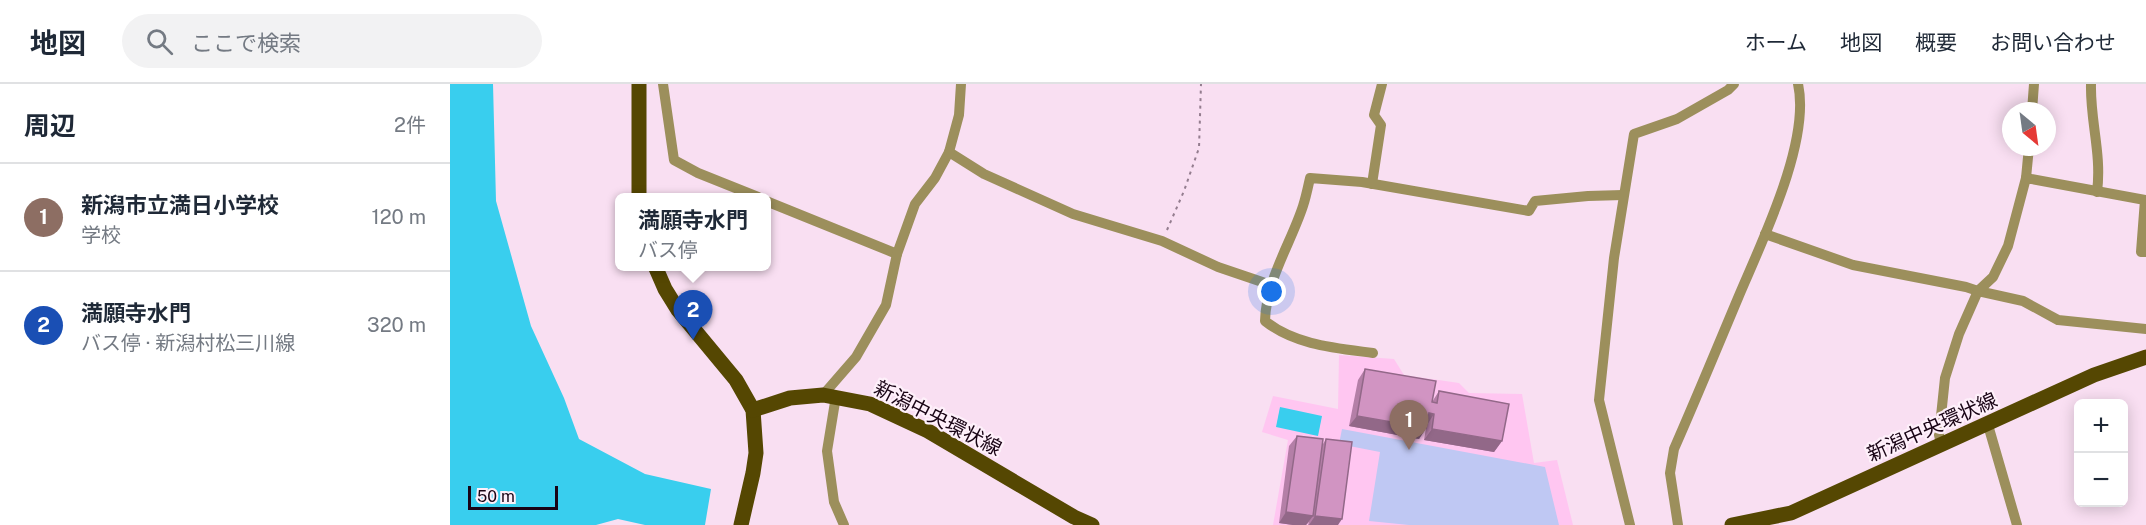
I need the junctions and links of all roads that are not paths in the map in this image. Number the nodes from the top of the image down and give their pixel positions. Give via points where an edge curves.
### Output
1 (639, 84) edge
2 (663, 84) edge
3 (961, 84) edge
4 (1383, 84) edge
5 (1734, 84) edge
6 (1798, 84) edge
7 (2034, 84) edge
8 (2091, 84) edge
9 (2033, 102) edge
10 (950, 152) junction
11 (2028, 156) edge
12 (2026, 178) junction
13 (1372, 184) junction
14 (2097, 192) junction
15 (639, 193) edge
16 (746, 193) edge
17 (1623, 195) junction
18 (771, 203) edge
19 (1765, 234) junction
20 (2146, 252) edge
21 (897, 254) junction
22 (657, 271) edge
23 (1271, 285) junction
24 (1978, 291) junction
25 (2146, 329) edge
26 (1373, 353) dead end
27 (2146, 357) edge
28 (830, 396) junction
29 (753, 410) junction
30 (1988, 425) junction
31 (1941, 444) junction
32 (741, 525) edge
33 (844, 525) edge
34 (1092, 525) edge
35 (1630, 525) edge
36 (1678, 525) edge
37 (1732, 525) edge
38 (2017, 525) edge

1 - 15 main road
2 - 16 street via 674,160
3 - 10 street via 960,116
4 - 13 street via 1374,115 1381,125
5 - 17 street via 1677,119 1634,134
6 - 19 street via 1802,110 1780,195
7 - 9 street
8 - 14 street via 2099,156
10 - 21 street via 915,204
10 - 23 street via 984,174 1073,214 1162,241 1218,267
11 - 12 street
12 - 14 street
12 - 24 street via 2008,246 1993,277
13 - 17 street via 1529,211 1535,201
13 - 23 street via 1310,178 1304,205
14 - 20 street via 2145,200 2140,252
17 - 35 street via 1599,400
18 - 21 street
19 - 24 street via 1852,265
19 - 36 street via 1674,449 1670,473
21 - 28 street via 886,305
22 - 29 main road via 678,310 736,380
23 - 26 street via 1265,321 1279,332
24 - 25 street via 2023,301 2058,320
24 - 31 street via 1945,378
27 - 30 main road, 新潟中央環状線 via 2094,375
28 - 29 main road, 新潟中央環状線 via 790,398
28 - 33 street via 827,451 834,502
28 - 34 main road, 新潟中央環状線 via 870,404 918,427
29 - 32 main road via 756,453
30 - 31 main road, 新潟中央環状線
30 - 38 street
31 - 37 main road, 新潟中央環状線 via 1791,513

